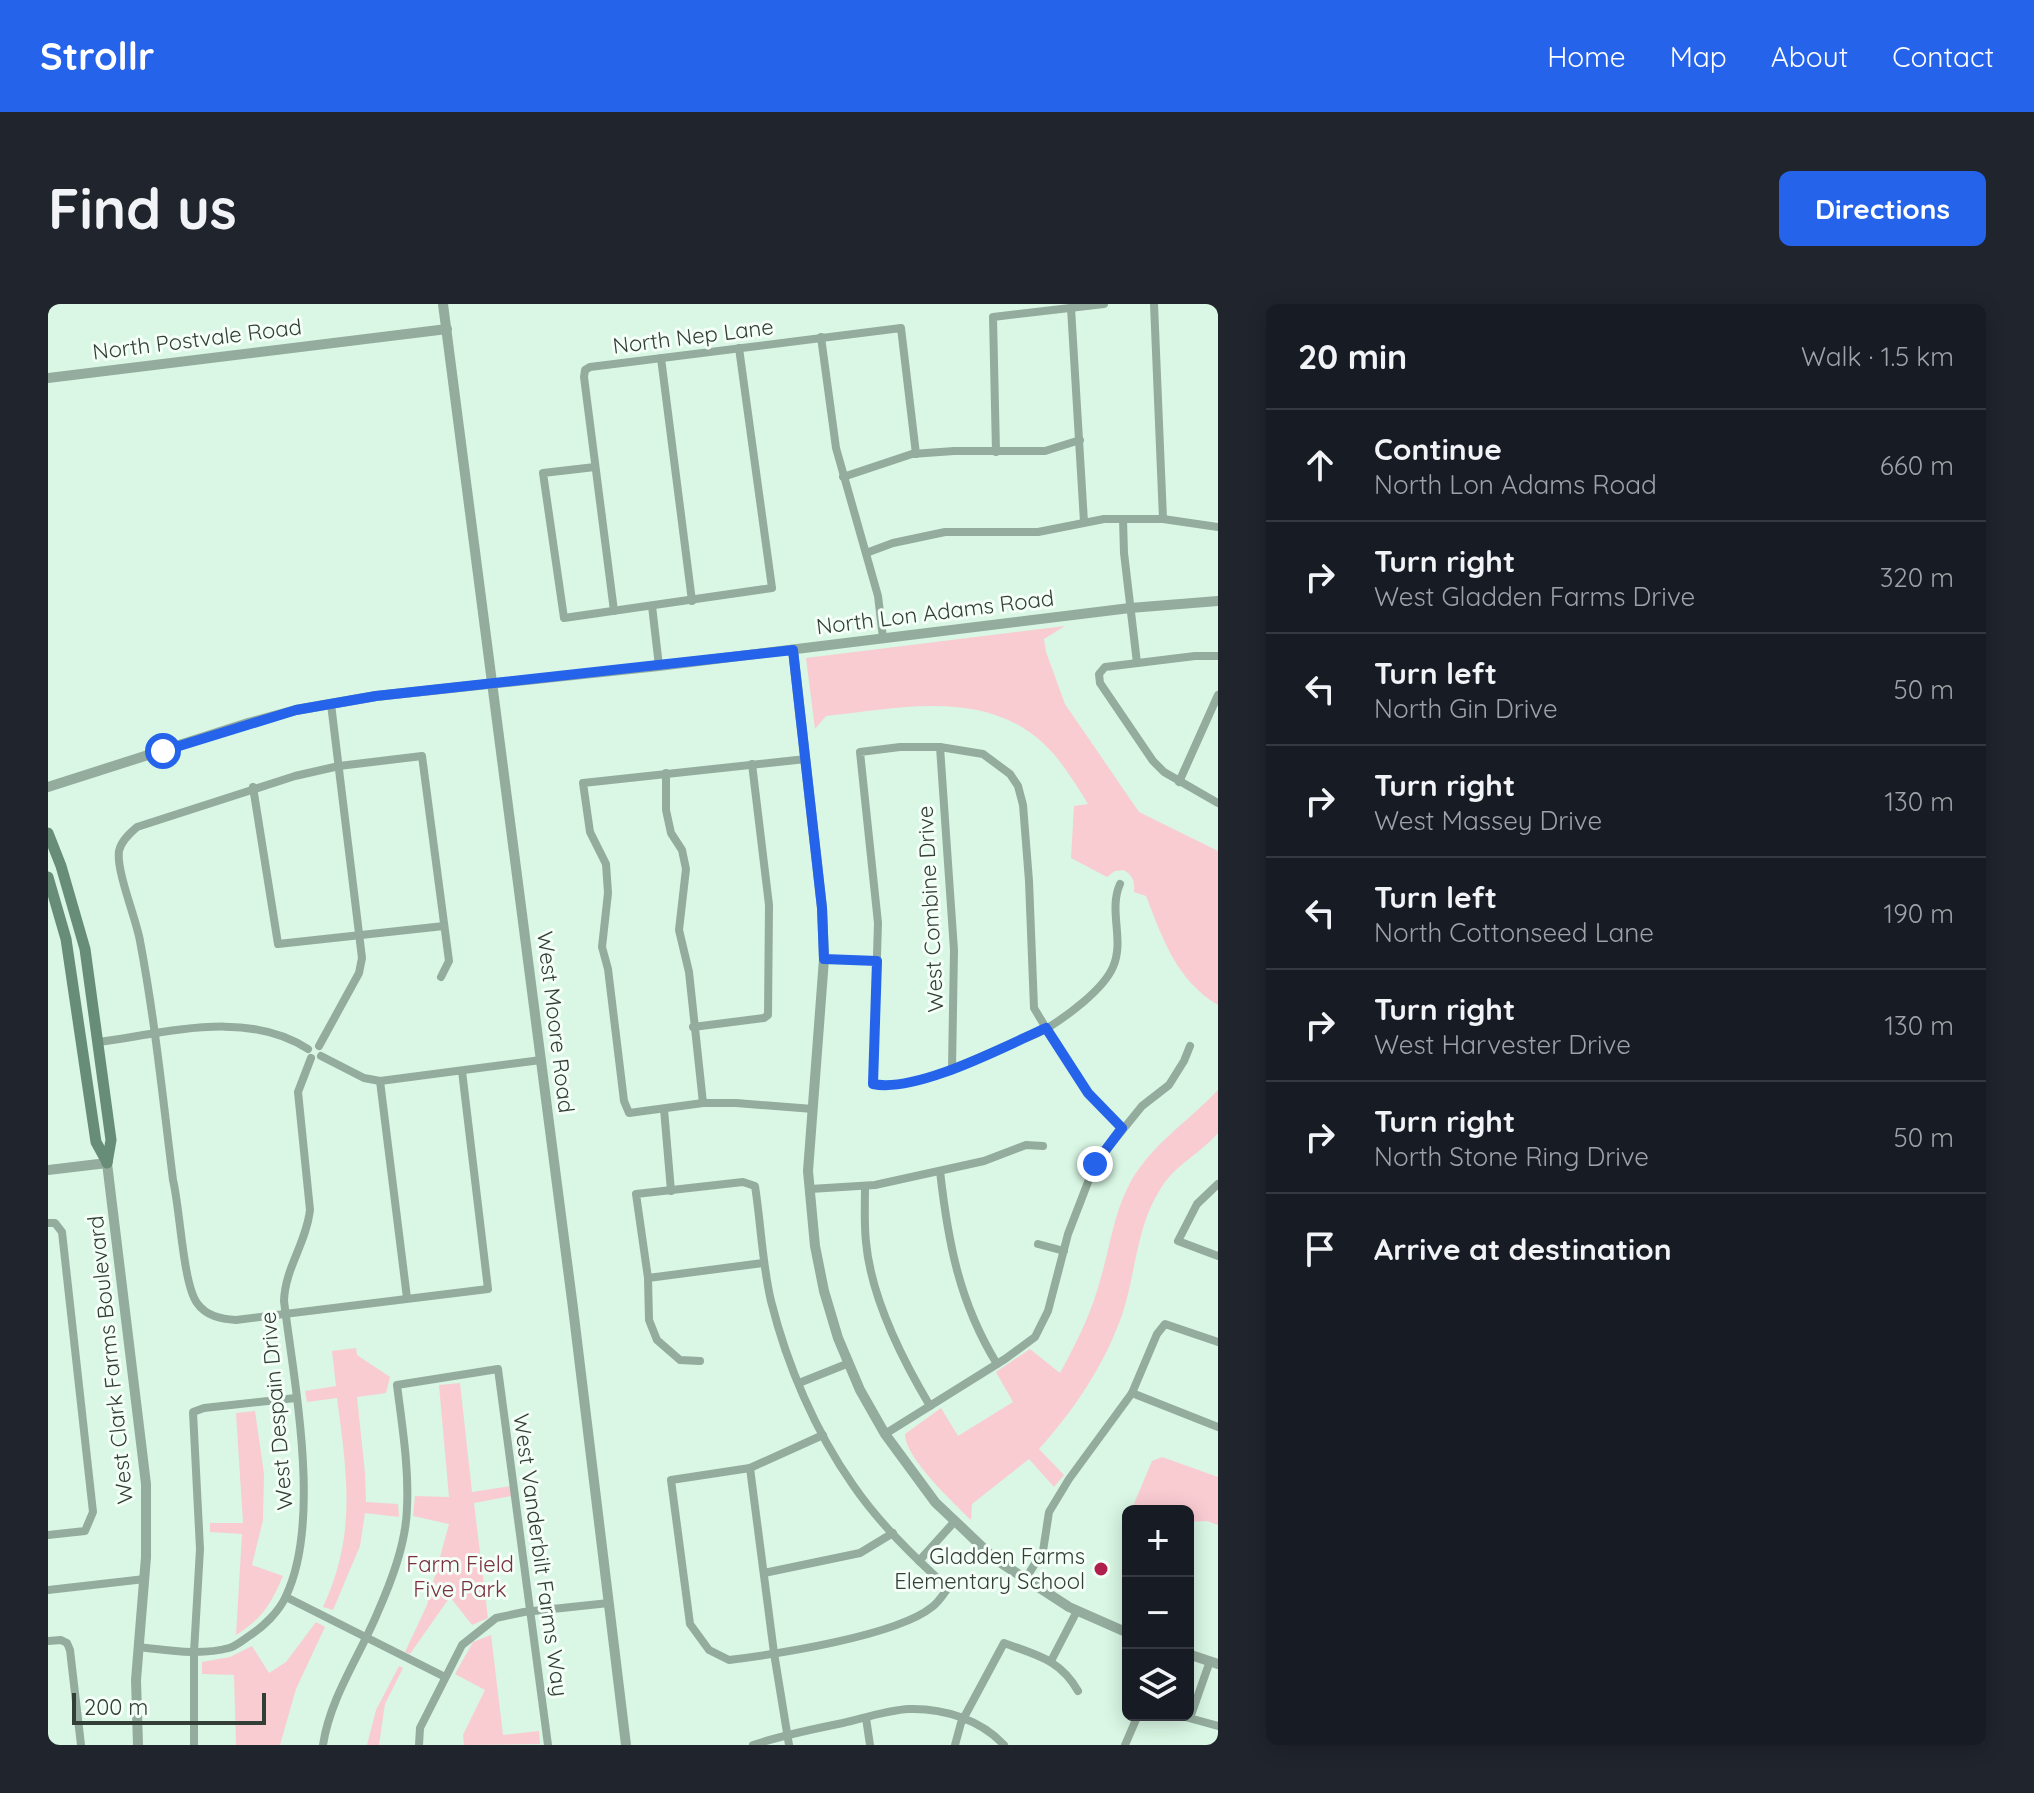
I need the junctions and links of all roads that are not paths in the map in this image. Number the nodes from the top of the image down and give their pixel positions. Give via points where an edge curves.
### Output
1 (443, 304) edge
2 (1104, 304) edge
3 (1154, 304) edge
4 (1071, 308) junction
5 (447, 329) junction
6 (821, 337) junction
7 (739, 348) junction
8 (661, 358) junction
9 (48, 378) edge
10 (1080, 440) junction
11 (996, 452) junction
12 (916, 454) junction
13 (595, 467) junction
14 (843, 477) junction
15 (1123, 519) junction
16 (1163, 519) junction
17 (1084, 522) junction
18 (1218, 527) edge
19 (866, 553) junction
20 (692, 601) junction
21 (1218, 601) edge
22 (652, 606) junction
23 (1130, 608) junction
24 (614, 611) junction
25 (883, 638) junction
26 (793, 650) junction
27 (1218, 656) edge
28 (1137, 663) junction
29 (659, 666) junction
30 (493, 685) junction
31 (1218, 695) edge
32 (331, 704) junction
33 (940, 747) junction
34 (806, 759) junction
35 (752, 764) junction
36 (339, 766) junction
37 (666, 773) junction
38 (1179, 782) junction
39 (48, 787) edge
40 (253, 787) junction
41 (1218, 803) edge
42 (48, 833) edge
43 (48, 877) edge
44 (1120, 884) dead end
45 (444, 926) junction
46 (360, 935) junction
47 (824, 959) junction
48 (877, 961) junction
49 (441, 977) dead end
50 (693, 1027) junction
51 (1046, 1028) junction
52 (155, 1034) junction
53 (99, 1042) junction
54 (1190, 1046) dead end
55 (314, 1054) junction
56 (541, 1060) junction
57 (952, 1069) junction
58 (462, 1071) junction
59 (380, 1081) junction
60 (703, 1103) junction
61 (664, 1109) junction
62 (813, 1109) junction
63 (1122, 1128) junction
64 (1043, 1146) dead end
65 (107, 1163) junction
66 (48, 1170) edge
67 (940, 1171) junction
68 (1218, 1184) edge
69 (865, 1186) junction
70 (810, 1189) junction
71 (671, 1191) junction
72 (52, 1223) edge
73 (1038, 1244) dead end
74 (1064, 1251) junction
75 (1218, 1256) edge
76 (763, 1263) junction
77 (648, 1278) junction
78 (407, 1298) junction
79 (285, 1313) junction
80 (1218, 1342) edge
81 (700, 1361) dead end
82 (849, 1363) junction
83 (997, 1364) junction
84 (799, 1383) junction
85 (1132, 1393) junction
86 (296, 1398) junction
87 (930, 1406) junction
88 (1218, 1427) edge
89 (885, 1434) junction
90 (823, 1435) junction
91 (750, 1468) junction
92 (955, 1521) junction
93 (893, 1533) junction
94 (48, 1535) edge
95 (919, 1561) junction
96 (764, 1573) junction
97 (1026, 1578) junction
98 (145, 1579) junction
99 (48, 1590) edge
100 (286, 1597) junction
101 (609, 1603) junction
102 (530, 1611) junction
103 (1077, 1611) junction
104 (1122, 1630) edge
105 (366, 1638) junction
106 (48, 1641) edge
107 (138, 1647) junction
108 (194, 1652) junction
109 (774, 1653) junction
110 (1194, 1656) edge
111 (1051, 1661) junction
112 (1214, 1662) edge
113 (445, 1677) junction
114 (1078, 1691) dead end
115 (1194, 1709) edge
116 (866, 1718) junction
117 (964, 1718) junction
118 (1194, 1719) edge
119 (1135, 1721) edge
120 (1218, 1726) edge
121 (788, 1735) junction
122 (81, 1745) edge
123 (138, 1745) edge
124 (194, 1745) edge
125 (323, 1745) edge
126 (419, 1745) edge
127 (548, 1745) edge
128 (626, 1745) edge
129 (753, 1745) edge
130 (789, 1745) edge
131 (870, 1745) edge
132 (955, 1745) edge
133 (1004, 1745) edge
134 (1125, 1745) edge

1 - 5 street, West Moore Road
2 - 4 street
3 - 16 street
4 - 10 street
4 - 11 street via 993,317
5 - 9 street, North Postvale Road
5 - 30 street, West Moore Road
6 - 7 street, North Nep Lane
6 - 12 street, North Nep Lane via 901,328
6 - 14 street
7 - 8 street, North Nep Lane
7 - 20 street via 772,588
8 - 13 street, North Nep Lane via 585,370
8 - 20 street
10 - 11 street via 1045,451
10 - 17 street
11 - 12 street
12 - 14 street
13 - 24 street
13 - 24 street via 543,473 564,618
14 - 19 street
15 - 16 street
15 - 17 street
15 - 23 street
16 - 18 street
17 - 19 street via 1038,532 945,532
19 - 25 street
20 - 22 street
21 - 23 street, North Lon Adams Road
22 - 24 street
22 - 29 street
23 - 25 street, North Lon Adams Road
23 - 28 street
25 - 26 street, North Lon Adams Road
26 - 29 street, North Lon Adams Road
26 - 34 street
27 - 28 street
28 - 38 street via 1105,667 1100,683 1153,761
29 - 30 street, North Lon Adams Road
30 - 32 street, North Lon Adams Road
30 - 56 street, West Moore Road
31 - 38 street
32 - 36 street
32 - 39 street, North Lon Adams Road via 248,723
33 - 48 street via 860,752 877,909
33 - 51 street via 983,754 1018,786 1029,881 1031,991
33 - 57 street, West Combine Drive via 954,950
34 - 35 street
34 - 47 street
35 - 37 street
35 - 50 street via 769,905 768,1015
36 - 40 street
36 - 45 street via 422,756
36 - 46 street
37 - 50 street via 666,810 686,869 679,930
37 - 61 street via 583,783 590,832 606,864 602,947 624,1101 629,1113
38 - 41 street
40 - 46 street via 278,944
40 - 52 street via 137,827 119,851
42 - 53 main road, West Clark Farms Boulevard via 85,949
43 - 65 main road, West Clark Farms Boulevard via 66,939 96,1142
44 - 51 street via 1114,898 1118,946 1113,968 1099,989
45 - 46 street
45 - 49 street via 449,961
46 - 55 street via 359,973 319,1046 322,1050
47 - 48 street
47 - 62 street
48 - 57 street via 873,1084 905,1083
50 - 60 street
51 - 57 street
51 - 63 street via 1088,1093
52 - 53 street
52 - 55 street via 250,1027 281,1034
52 - 79 street via 190,1290 197,1304 220,1318
53 - 65 main road, West Clark Farms Boulevard via 111,1140
54 - 63 street via 1169,1085
55 - 59 street
55 - 79 street, West Despain Drive via 298,1092 308,1229 284,1287
56 - 58 street
56 - 101 street, West Moore Road
58 - 59 street
58 - 78 street via 488,1289
59 - 78 street
60 - 61 street
60 - 62 street
61 - 71 street
62 - 70 street
63 - 74 street via 1095,1164
64 - 67 street via 1026,1145
65 - 66 street
65 - 98 street, West Clark Farms Boulevard via 145,1470
67 - 69 street
67 - 83 street via 962,1292
68 - 75 street via 1197,1204 1178,1241
69 - 70 street
69 - 87 street via 866,1245 881,1305
70 - 82 street via 824,1291
71 - 76 street via 743,1182 755,1186
71 - 77 street via 636,1194
72 - 94 street via 62,1232 93,1512 89,1526 80,1532
73 - 74 street
74 - 83 street via 1048,1311 1035,1337
76 - 77 street
76 - 84 street
77 - 81 street via 649,1320 657,1340 680,1360
78 - 79 street
79 - 86 street, West Despain Drive
80 - 85 street via 1165,1324
82 - 84 street
82 - 89 street
83 - 87 street
84 - 90 street
85 - 88 street
85 - 97 street via 1049,1512 1043,1551
86 - 100 street, West Despain Drive via 305,1520
86 - 108 street via 193,1412 200,1549
87 - 89 street
89 - 92 street
90 - 91 street
90 - 93 street via 853,1485
91 - 96 street
91 - 109 street via 671,1480 685,1602 690,1624 709,1650 729,1660
92 - 95 street
92 - 97 street via 995,1559
93 - 95 street
93 - 96 street via 860,1553
95 - 109 street via 948,1588 933,1607 884,1630
96 - 109 street
97 - 103 street
98 - 99 street
98 - 107 street, West Clark Farms Boulevard
100 - 105 street
100 - 108 street, West Despain Drive via 263,1627 232,1647
101 - 102 street
101 - 128 street, West Moore Road
102 - 105 street, West Vanderbilt Farms Way via 498,1369 397,1385 407,1511 397,1563
102 - 113 street via 496,1618 462,1645
102 - 127 street, West Vanderbilt Farms Way
103 - 104 street
103 - 111 street
105 - 113 street
105 - 125 street via 336,1698
106 - 122 street via 67,1643
107 - 108 street, West Despain Drive
107 - 123 street, West Clark Farms Boulevard
108 - 124 street
109 - 121 street
110 - 112 street
111 - 114 street
111 - 117 street via 1004,1643
112 - 115 street
113 - 126 street via 420,1728
116 - 117 street via 908,1709
116 - 121 street
116 - 131 street
117 - 132 street
117 - 133 street
118 - 120 street
119 - 134 street
121 - 129 street
121 - 130 street

